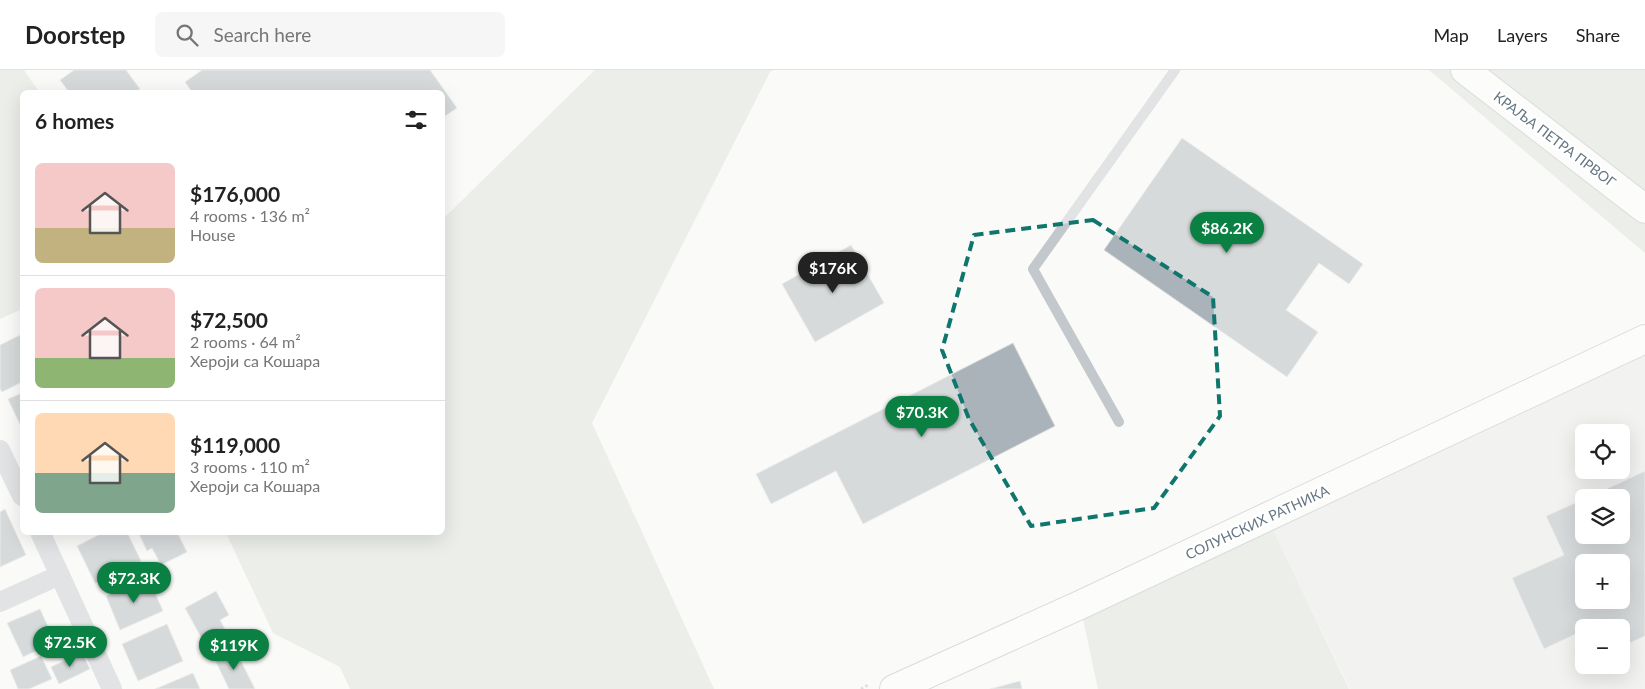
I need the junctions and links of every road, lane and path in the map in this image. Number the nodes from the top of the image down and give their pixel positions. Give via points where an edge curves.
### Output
1 (1175, 70) edge
2 (1465, 70) edge
3 (1645, 209) edge
4 (1645, 339) edge
5 (1119, 422) dead end
6 (0, 450) edge
7 (20, 492) edge
8 (41, 535) edge
9 (60, 575) junction
10 (0, 602) edge
11 (112, 689) edge
12 (894, 689) edge

1 - 5 lane via 1033,269
2 - 3 main road, КРАЉА ПЕТРА ПРВОГ
4 - 12 main road, СОЛУНСКИХ РАТНИКА
6 - 7 street
8 - 9 street
9 - 10 street
9 - 11 street

